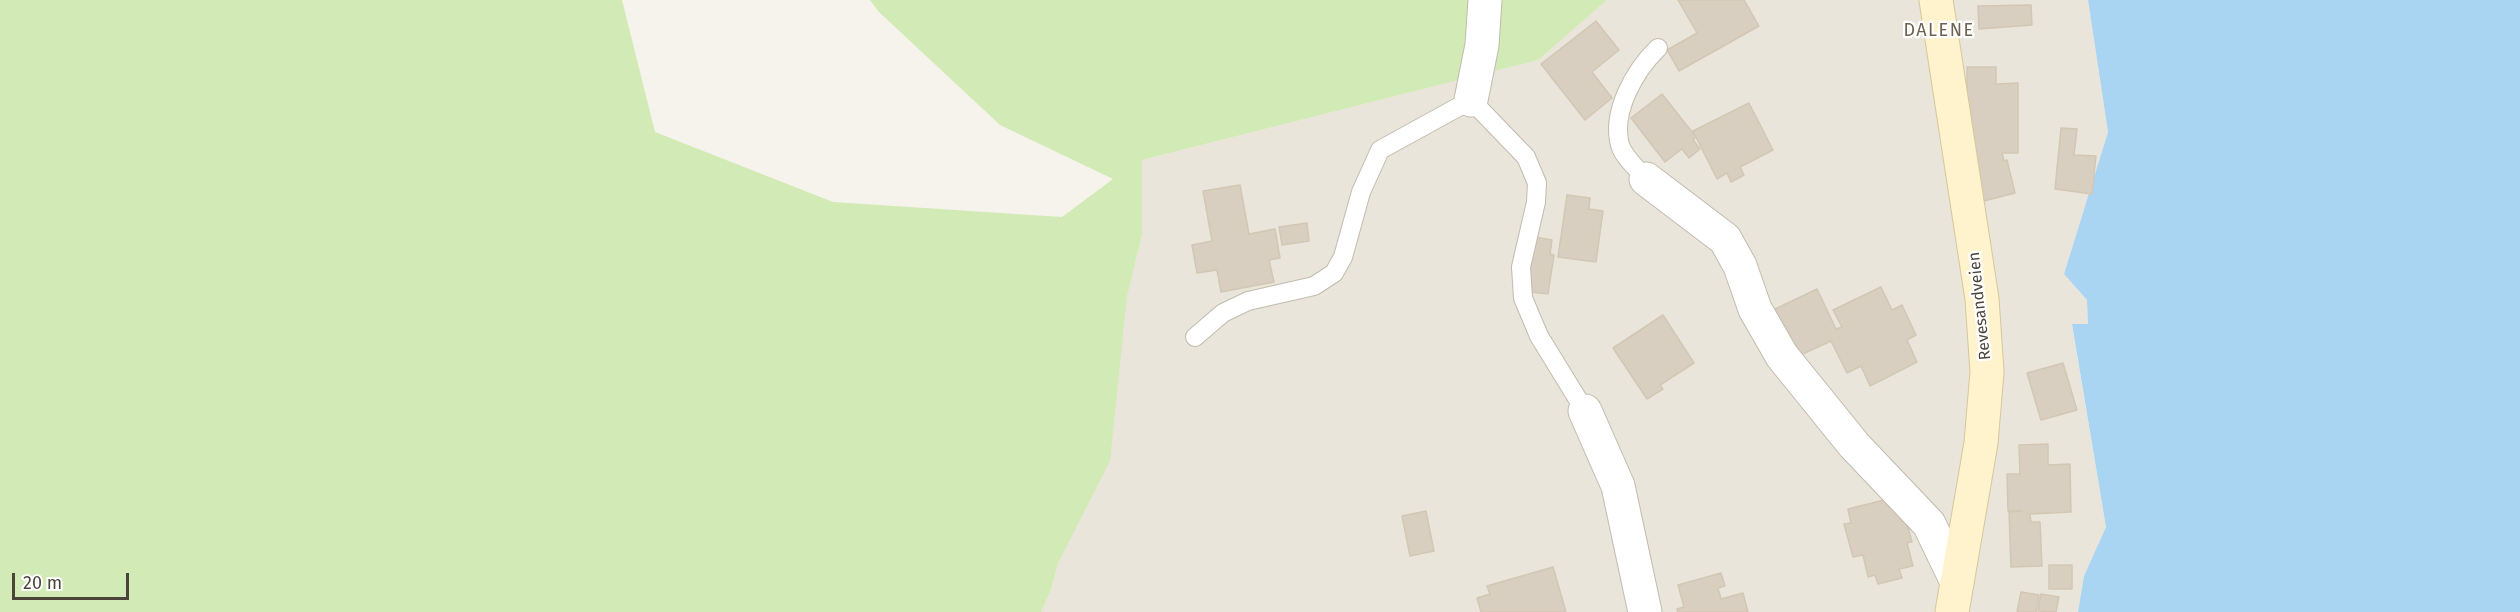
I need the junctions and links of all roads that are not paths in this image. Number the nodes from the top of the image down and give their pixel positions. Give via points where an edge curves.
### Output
1 (1485, 0) edge
2 (1936, 0) edge
3 (1658, 48) dead end
4 (1472, 100) junction
5 (1646, 179) joint
6 (1195, 337) dead end
7 (1585, 411) joint
8 (1954, 597) edge
9 (1645, 612) edge

1 - 4 street
2 - 8 main road, Revesandveien via 1982,299 1987,372 1981,443
3 - 5 lane via 1635,76 1619,121 1624,153
4 - 6 lane via 1380,150 1361,192 1343,257 1334,273 1314,285 1248,301 1223,314
4 - 7 lane via 1526,157 1537,183 1521,267 1522,298 1539,336
5 - 8 street via 1725,239 1740,266 1755,309 1782,356 1854,445 1929,524
7 - 9 street via 1618,486

